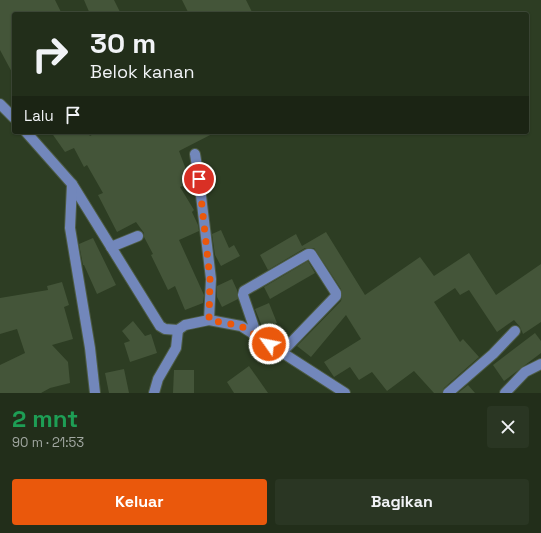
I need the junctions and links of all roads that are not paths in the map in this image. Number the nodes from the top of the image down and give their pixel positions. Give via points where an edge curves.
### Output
1 (0, 104) edge
2 (12, 116) edge
3 (28, 134) edge
4 (195, 154) dead end
5 (72, 184) junction
6 (138, 236) dead end
7 (112, 247) junction
8 (209, 320) junction
9 (178, 330) junction
10 (515, 331) dead end
11 (257, 336) junction
12 (282, 352) junction
13 (541, 364) edge
14 (95, 393) edge
15 (154, 393) edge
16 (346, 393) edge
17 (448, 393) edge
18 (505, 393) edge

1 - 2 street
3 - 5 street
4 - 8 street via 210,279
5 - 7 street
5 - 14 street via 70,228
6 - 7 street
7 - 9 street via 160,326
8 - 9 street via 186,325
8 - 11 street via 241,326
9 - 15 street via 176,348 158,379
10 - 17 street
11 - 12 street
11 - 12 street via 243,295 244,291 311,254 336,296
12 - 16 street
13 - 18 street via 525,372

